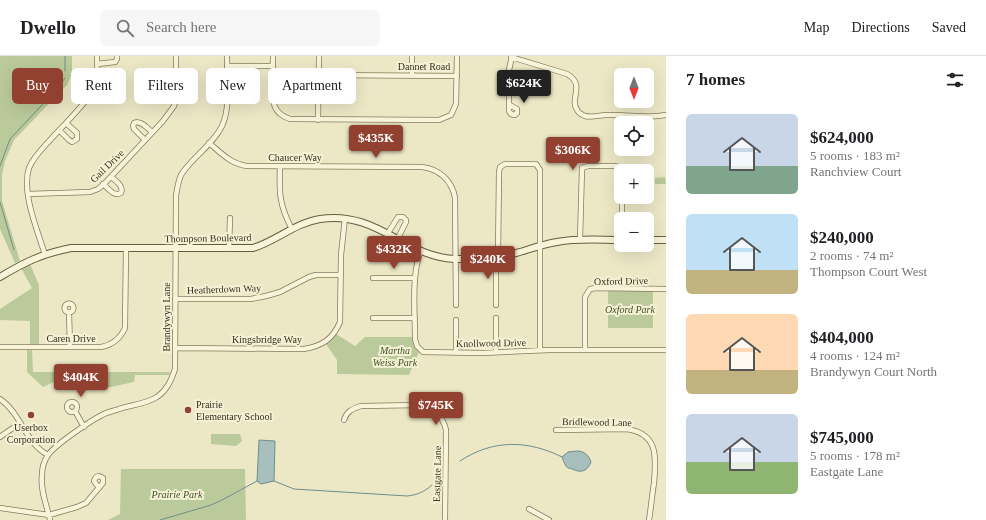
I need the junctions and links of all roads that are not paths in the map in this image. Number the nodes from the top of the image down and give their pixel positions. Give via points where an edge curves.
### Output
1 (97, 56) edge
2 (116, 56) edge
3 (176, 56) edge
4 (227, 56) edge
5 (273, 56) edge
6 (319, 56) edge
7 (412, 56) edge
8 (457, 56) edge
9 (512, 56) edge
10 (97, 64) junction
11 (227, 66) junction
12 (273, 66) junction
13 (319, 68) edge
14 (356, 75) edge
15 (412, 75) junction
16 (457, 76) junction
17 (318, 104) edge
18 (510, 105) dead end
19 (666, 115) edge
20 (318, 120) junction
21 (66, 123) junction
22 (59, 130) junction
23 (152, 132) junction
24 (146, 140) junction
25 (209, 143) junction
26 (280, 166) junction
27 (614, 166) edge
28 (111, 176) junction
29 (103, 184) junction
30 (28, 194) junction
31 (230, 218) dead end
32 (345, 218) junction
33 (292, 229) junction
34 (388, 234) junction
35 (398, 238) junction
36 (580, 240) junction
37 (614, 240) edge
38 (654, 240) edge
39 (666, 240) edge
40 (540, 246) junction
41 (126, 248) junction
42 (175, 248) junction
43 (229, 249) junction
44 (420, 250) junction
45 (45, 254) junction
46 (498, 258) junction
47 (456, 259) junction
48 (340, 275) junction
49 (0, 277) edge
50 (373, 278) dead end
51 (415, 278) junction
52 (666, 289) edge
53 (175, 299) junction
54 (456, 305) dead end
55 (496, 305) dead end
56 (69, 313) dead end
57 (373, 318) dead end
58 (415, 318) junction
59 (496, 318) dead end
60 (456, 320) dead end
61 (0, 347) edge
62 (70, 347) junction
63 (174, 348) junction
64 (540, 350) junction
65 (585, 350) junction
66 (666, 350) edge
67 (496, 352) junction
68 (456, 353) junction
69 (0, 399) edge
70 (75, 411) dead end
71 (344, 420) dead end
72 (20, 423) junction
73 (84, 427) junction
74 (556, 430) dead end
75 (0, 437) edge
76 (48, 455) junction
77 (99, 488) dead end
78 (0, 508) edge
79 (529, 509) dead end
80 (50, 517) edge
81 (445, 520) edge
82 (549, 520) edge
83 (649, 520) edge

1 - 10 street
2 - 10 street via 115,62
3 - 23 street, Gail Drive via 174,106
4 - 11 street, Brandywyn Lane
5 - 12 street
6 - 13 street
7 - 15 street
8 - 16 street
9 - 18 street via 509,70
9 - 19 street via 572,77 577,87 576,107 584,115
10 - 21 street via 97,82 92,93
11 - 12 street
11 - 25 street, Brandywyn Lane via 226,112 218,134
12 - 20 street via 273,98 276,109 290,119
14 - 15 street, Dannet Road
15 - 16 street, Dannet Road
16 - 20 street via 455,108 443,120
17 - 20 street
21 - 22 street
21 - 22 street via 77,133 77,139 72,142
22 - 30 street via 36,155 29,168
23 - 24 street, Gail Drive
23 - 24 street via 141,122 134,123 134,129
24 - 28 street, Gail Drive
25 - 26 street, Chaucer Way via 228,160 240,165
25 - 42 street, Brandywyn Lane via 182,174 178,184 175,205
26 - 33 street via 279,194
26 - 47 street, Chaucer Way via 422,167 438,172 446,178 454,192
27 - 36 street via 582,168
28 - 29 street, Gail Drive
28 - 29 street via 121,187 121,193 115,195
29 - 30 street, Gail Drive via 98,189 81,194
30 - 45 street
31 - 43 street
32 - 33 street, Thompson Boulevard via 319,219
32 - 34 street, Thompson Boulevard via 359,220
32 - 48 street, Kingsbridge Way
33 - 43 street, Thompson Boulevard via 253,248
34 - 35 street, Thompson Boulevard
34 - 35 street via 398,217 403,217 406,222
35 - 44 street, Thompson Boulevard
36 - 37 street, Thompson Boulevard
36 - 40 street, Thompson Boulevard
38 - 39 street
40 - 46 street, Thompson Boulevard
40 - 46 street via 540,170 536,164 505,164 500,167 499,172
40 - 64 street
41 - 42 street, Thompson Boulevard
41 - 45 street, Thompson Boulevard via 70,248
41 - 62 street, Caren Drive via 125,328 122,334 113,343 101,347
42 - 43 street, Thompson Boulevard
42 - 53 street, Brandywyn Lane
44 - 47 street, Thompson Boulevard via 436,257
44 - 51 street, Knollwood Drive via 416,261
45 - 49 street, Thompson Boulevard via 22,263
46 - 47 street, Thompson Boulevard
46 - 55 street
47 - 54 street, Chaucer Way
48 - 53 street, Heatherdown Way via 309,277 280,292 251,299
48 - 63 street, Kingsbridge Way via 340,322 332,337 319,346 304,349
50 - 51 street
51 - 58 street, Knollwood Drive
52 - 65 street, Oxford Drive via 590,289 585,297
53 - 63 street, Brandywyn Lane
56 - 62 street
57 - 58 street
58 - 68 street, Knollwood Drive via 415,339 420,350 428,353
59 - 67 street
60 - 68 street
61 - 62 street, Caren Drive
63 - 73 street, Brandywyn Lane via 175,369 164,391 144,403 102,415
64 - 65 street, Knollwood Drive
64 - 67 street, Knollwood Drive
65 - 66 street, Knollwood Drive
67 - 68 street, Knollwood Drive
69 - 72 street
70 - 73 street
71 - 81 street, Eastgate Lane via 346,413 361,406 422,406 436,412 443,420 446,430
72 - 75 street
72 - 76 street via 40,451
73 - 76 street, Brandywyn Lane via 56,446
74 - 83 street, Bridlewood Lane via 626,430 646,437 654,448 656,464
76 - 80 street via 43,465 42,486
77 - 80 street via 81,506
78 - 80 street
79 - 82 street

